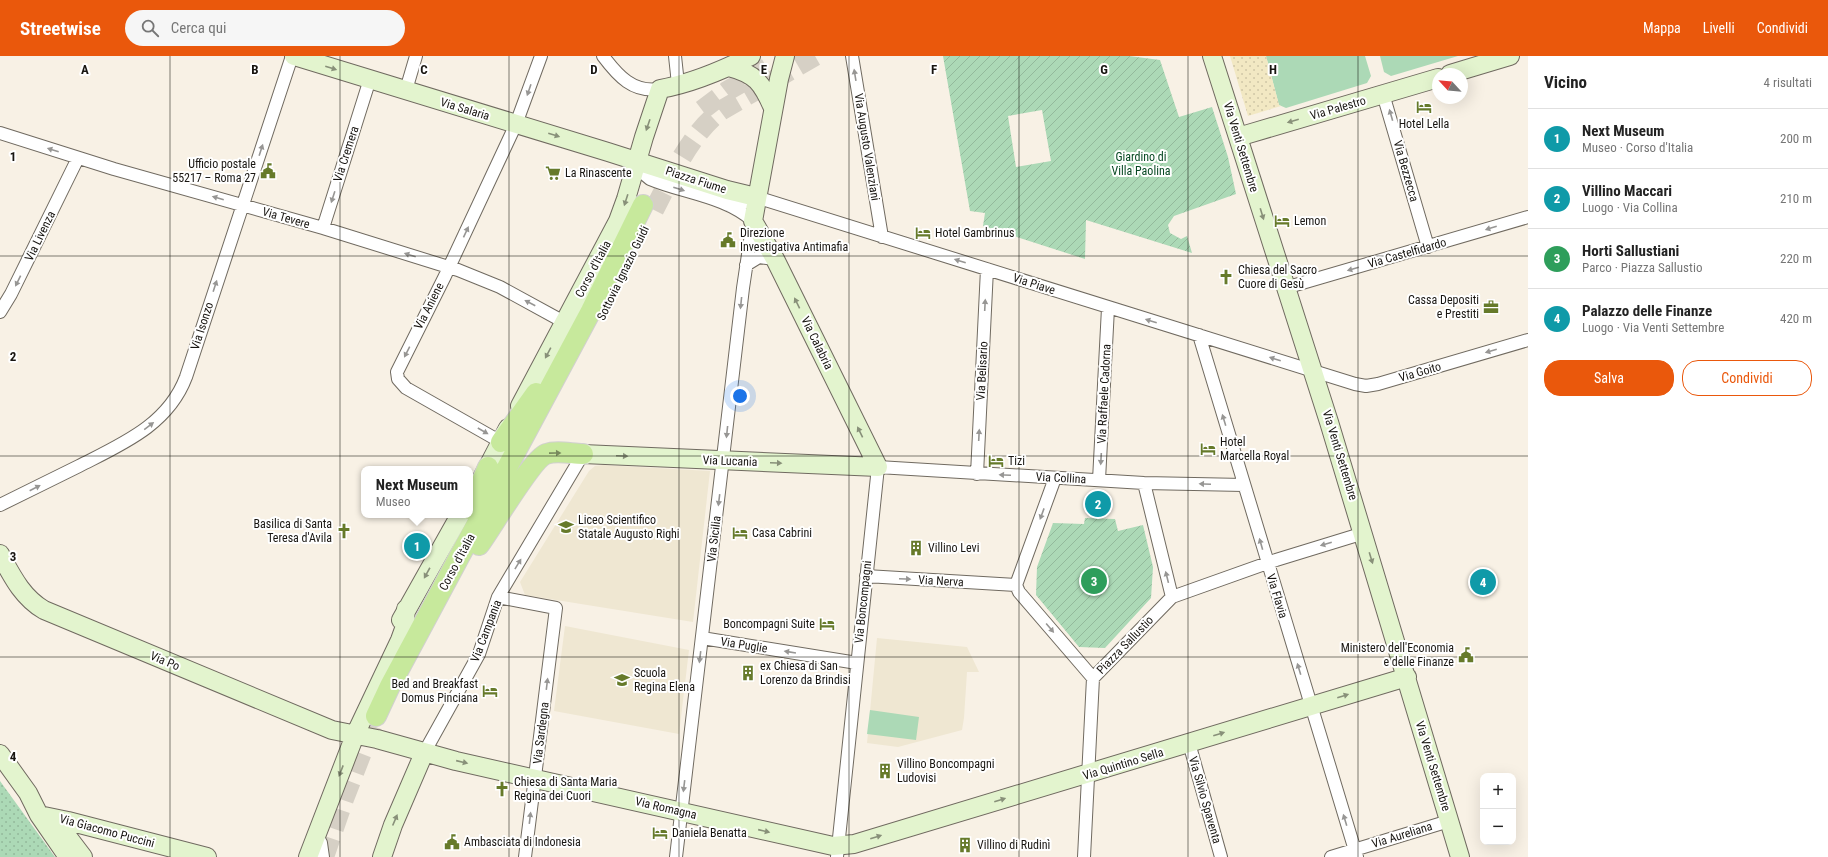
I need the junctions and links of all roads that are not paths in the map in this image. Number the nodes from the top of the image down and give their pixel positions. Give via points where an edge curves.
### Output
1 (293, 56) edge
2 (416, 56) edge
3 (541, 56) edge
4 (603, 56) edge
5 (675, 56) edge
6 (751, 56) edge
7 (785, 56) edge
8 (852, 56) edge
9 (1212, 56) edge
10 (1510, 56) edge
11 (729, 67) junction
12 (1468, 69) edge
13 (370, 79) junction
14 (1432, 80) edge
15 (678, 84) junction
16 (660, 89) junction
17 (406, 90) junction
18 (1384, 94) junction
19 (773, 108) junction
20 (516, 124) junction
21 (0, 133) edge
22 (1238, 137) junction
23 (78, 158) junction
24 (636, 162) junction
25 (756, 197) junction
26 (242, 205) junction
27 (728, 205) junction
28 (649, 207) tunnel mouth
29 (1528, 217) edge
30 (753, 220) junction
31 (323, 228) junction
32 (882, 237) junction
33 (1428, 247) junction
34 (776, 259) junction
35 (746, 265) junction
36 (449, 267) junction
37 (987, 269) junction
38 (1285, 288) junction
39 (1108, 308) junction
40 (0, 312) edge
41 (580, 327) junction
42 (1199, 335) junction
43 (1528, 340) edge
44 (1312, 370) junction
45 (501, 442) junction
46 (583, 454) junction
47 (724, 461) junction
48 (488, 467) junction
49 (878, 467) junction
50 (977, 474) junction
51 (1055, 478) junction
52 (1099, 480) junction
53 (1144, 483) junction
54 (1244, 485) junction
55 (473, 493) edge
56 (473, 502) edge
57 (0, 505) edge
58 (458, 518) edge
59 (467, 518) edge
60 (1364, 533) junction
61 (479, 546) junction
62 (0, 554) edge
63 (1267, 563) junction
64 (866, 576) junction
65 (1016, 585) junction
66 (498, 597) junction
67 (1172, 597) junction
68 (702, 638) junction
69 (414, 644) junction
70 (856, 663) junction
71 (1406, 677) junction
72 (1093, 678) junction
73 (1310, 706) junction
74 (349, 733) junction
75 (1189, 743) junction
76 (424, 753) junction
77 (0, 754) edge
78 (1087, 774) junction
79 (535, 779) junction
80 (681, 811) junction
81 (46, 816) junction
82 (1449, 821) junction
83 (316, 834) junction
84 (837, 852) edge
85 (1356, 853) edge
86 (68, 857) edge
87 (83, 857) edge
88 (207, 857) edge
89 (308, 857) edge
90 (323, 857) edge
91 (382, 857) edge
92 (525, 857) edge
93 (676, 857) edge
94 (1084, 857) edge
95 (1221, 857) edge
96 (1331, 857) edge
97 (1460, 857) edge

1 -> 13 street, Via Salaria
26 -> 1 street, Via Isonzo
2 - 17 street
3 -> 20 street, Via Aniene
4 - 16 street via 628,83 646,89
5 - 15 street
6 - 11 street
7 - 19 street
32 -> 8 street, Via Augusto Valenziani
9 - 22 street, Via Venti Settembre
10 - 12 street
11 - 15 street
11 - 19 street via 742,70 755,78 765,90
13 - 17 street, Via Salaria
13 -> 31 street, Via Cremera
14 - 18 street, Via Palestro
15 - 16 street
16 -> 24 street
17 - 20 street, Via Salaria
18 -> 22 street, Via Palestro
33 -> 18 street, Via Bezzecca
19 - 25 street
20 -> 24 street, Via Salaria
36 -> 20 street, Via Aniene
23 -> 21 street, Via Tevere
22 -> 38 street, Via Venti Settembre
26 -> 23 street, Via Tevere
23 -> 40 street, Via Livenza
24 - 25 street, Piazza Fiume
24 -> 27 street, Piazza Fiume via 650,179
24 -> 41 street, Corso d'Italia via 628,193
25 - 27 street, Piazza Fiume via 743,203
25 - 30 street
25 - 32 street, Via Piave
26 - 31 street, Via Tevere
57 -> 26 street, Via Isonzo via 129,440 151,425 170,407 186,377
27 - 30 street, Piazza Fiume
28 - 41 main road, Sottovia Ignazio Guidi
29 -> 33 street, Via Castelfidardo
30 - 34 street, Via Calabria
30 - 35 street, Via Sicilia
36 -> 31 street, Via Tevere
37 -> 32 street, Via Piave
33 -> 38 street, Via Castelfidardo
34 - 35 street via 759,257
49 -> 34 street, Via Calabria
35 -> 47 street, Via Sicilia
41 -> 36 street, Via Tevere via 500,287
36 -> 45 street, Via Aniene via 398,368 398,379 406,388
37 - 39 street, Via Piave
50 -> 37 street, Via Belisario
38 - 44 street, Via Venti Settembre
42 -> 39 street, Via Piave
39 -> 52 street, Via Raffaele Cadorna
41 -> 45 main road
41 - 61 main road, Corso d'Italia
41 - 69 main road, Corso d'Italia
44 -> 42 street, Via Piave
54 -> 42 street, Via Flavia
43 -> 44 street, Via Goito via 1370,385 1351,383
44 - 60 street, Via Venti Settembre
45 - 48 street
46 -> 47 street, Via Lucania
61 -> 46 main road via 541,457 552,452
66 -> 46 street, Via Campania
47 -> 49 street, Via Lucania
47 -> 68 street, Via Sicilia
48 - 55 street
48 - 56 main road
49 - 50 street, Via Collina
49 - 64 street, Via Boncompagni
51 -> 50 street, Via Collina
51 - 52 street, Via Collina
51 -> 65 street
52 - 53 street, Via Collina
54 -> 53 street, Via Collina
67 -> 53 street
63 -> 54 street, Via Flavia
58 -> 74 street, Corso d'Italia via 406,610
59 - 69 main road
60 -> 63 street
60 -> 71 street, Via Venti Settembre
61 - 69 main road, Corso d'Italia via 420,656 382,718 390,686
62 - 74 street, Via Po via 24,595 44,610 315,724
63 - 67 street
73 -> 63 street, Via Flavia
64 -> 65 street, Via Nerva
64 - 70 street, Via Boncompagni
65 -> 72 street, Piazza Sallustio via 1018,592
66 - 76 street, Via Campania via 479,654
79 -> 66 street, Via Sardegna via 556,608
67 - 72 street, Piazza Sallustio
70 -> 68 street, Via Puglie
68 -> 80 street, Via Sicilia
70 - 84 street, Via Boncompagni
73 -> 71 street, Via Quintino Sella
71 - 82 street, Via Venti Settembre
72 - 78 street
75 -> 73 street, Via Quintino Sella
85 -> 73 street, Via Flavia
74 - 76 street, Via Romagna
74 -> 83 street, Corso d'Italia
75 - 78 street, Via Quintino Sella
75 - 95 street, Via Silvio Spaventa
76 -> 79 street, Via Romagna
91 -> 76 street, Via Campania
77 - 81 street
84 -> 78 street, Via Quintino Sella via 854,844
78 - 94 street
79 - 80 street, Via Romagna
92 -> 79 street, Via Sardegna
80 -> 84 street, Via Romagna via 828,846
80 - 93 street, Via Sicilia
81 - 86 street
81 - 87 street
81 - 88 street, Via Giacomo Puccini
82 - 85 street, Via Aureliana
82 - 97 street, Via Venti Settembre
83 - 89 street, Corso d'Italia
83 - 90 street via 321,843
85 - 96 street, Via Aureliana

